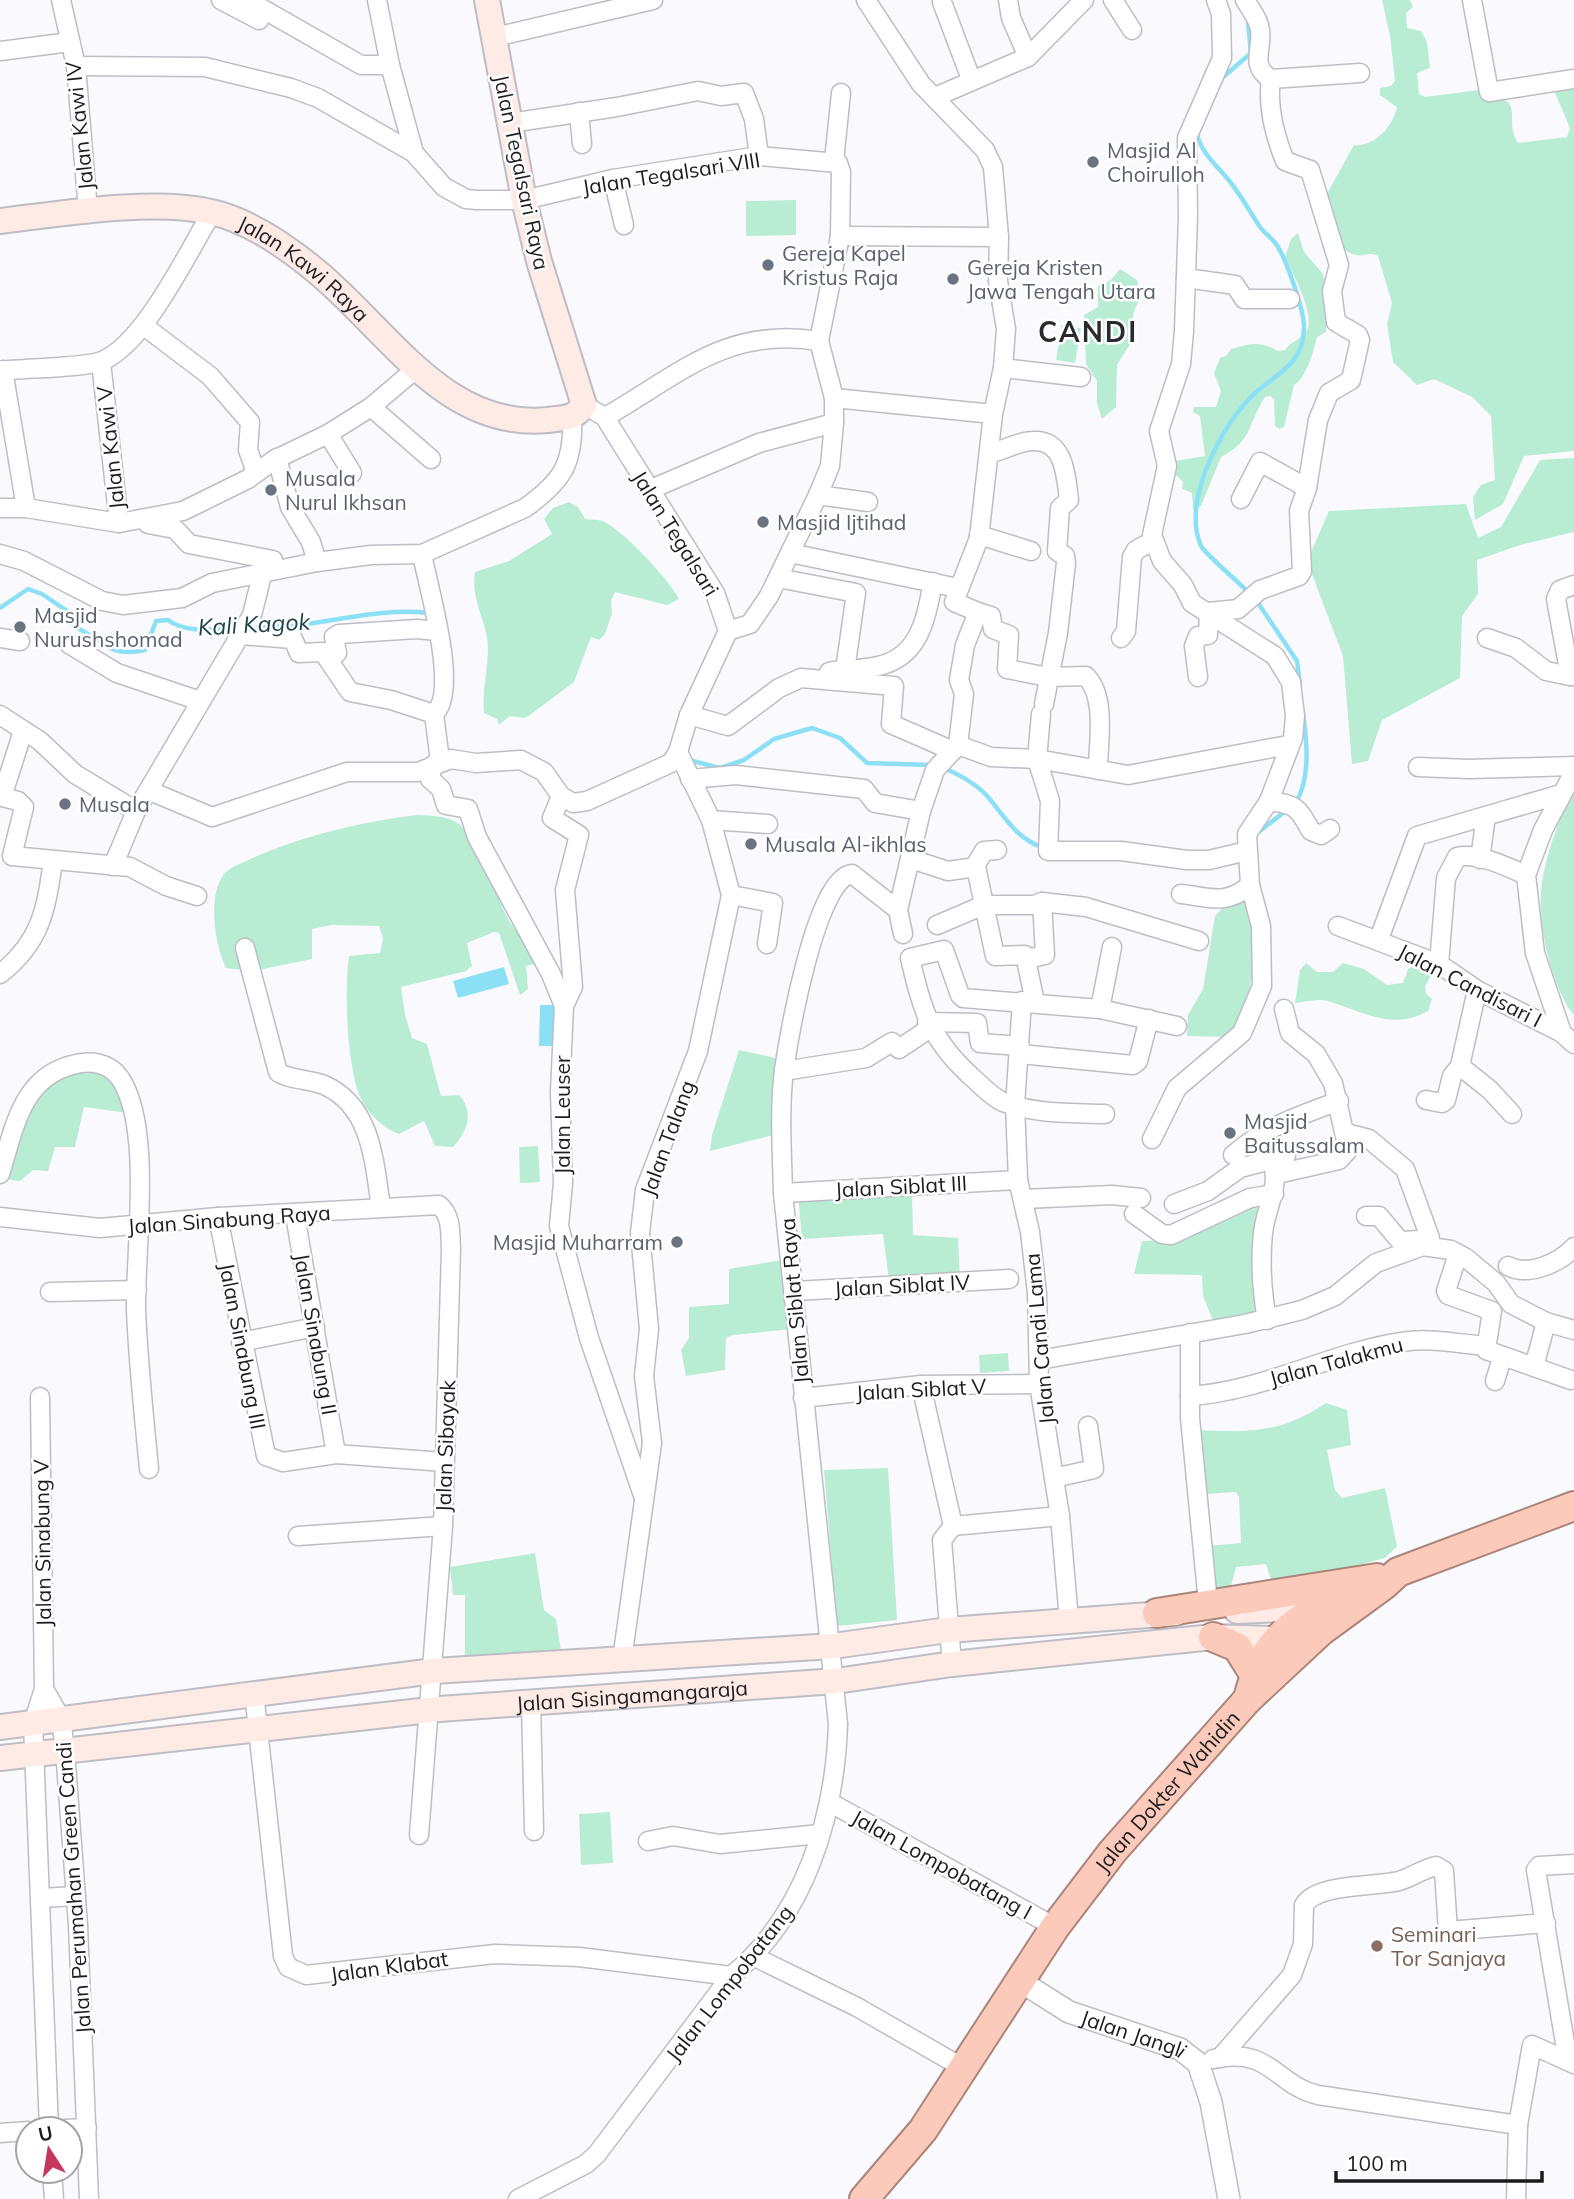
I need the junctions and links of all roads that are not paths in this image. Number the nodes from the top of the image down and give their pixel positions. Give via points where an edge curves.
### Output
1 (61, 0) edge
2 (221, 0) edge
3 (247, 0) edge
4 (377, 0) edge
5 (487, 0) edge
6 (653, 0) edge
7 (866, 0) edge
8 (1008, 0) edge
9 (1084, 0) edge
10 (1113, 0) edge
11 (1216, 0) edge
12 (1245, 0) edge
13 (1472, 0) edge
14 (942, 2) edge
15 (1132, 30) dead end
16 (495, 37) junction
17 (69, 42) junction
18 (0, 51) edge
19 (1028, 57) junction
20 (361, 65) junction
21 (390, 65) junction
22 (76, 66) junction
23 (1351, 73) dead end
24 (971, 79) junction
25 (1271, 79) junction
26 (1574, 79) edge
27 (841, 93) dead end
28 (935, 97) junction
29 (579, 112) junction
30 (510, 123) junction
31 (582, 144) dead end
32 (414, 153) junction
33 (759, 156) junction
34 (834, 162) junction
35 (613, 179) junction
36 (524, 201) junction
37 (88, 211) junction
38 (212, 212) junction
39 (0, 221) edge
40 (624, 225) dead end
41 (840, 236) junction
42 (999, 237) junction
43 (1186, 278) junction
44 (1290, 299) dead end
45 (144, 326) junction
46 (819, 341) junction
47 (101, 362) junction
48 (418, 367) junction
49 (1003, 368) junction
50 (2, 370) edge
51 (1081, 377) dead end
52 (834, 398) junction
53 (371, 407) junction
54 (587, 413) junction
55 (993, 414) junction
56 (834, 423) junction
57 (328, 434) junction
58 (990, 453) junction
59 (277, 458) junction
60 (431, 459) dead end
61 (256, 472) junction
62 (352, 472) dead end
63 (1307, 488) junction
64 (649, 490) junction
65 (818, 495) junction
66 (1241, 499) dead end
67 (868, 502) dead end
68 (0, 508) edge
69 (26, 508) junction
70 (127, 522) junction
71 (979, 535) junction
72 (1153, 541) junction
73 (213, 551) junction
74 (1031, 551) dead end
75 (790, 553) junction
76 (0, 554) edge
77 (422, 554) junction
78 (273, 560) dead end
79 (317, 562) junction
80 (261, 575) junction
81 (778, 578) junction
82 (221, 581) junction
83 (933, 582) junction
84 (1574, 585) edge
85 (958, 589) junction
86 (978, 612) junction
87 (1209, 612) junction
88 (435, 621) junction
89 (245, 627) junction
90 (728, 631) junction
91 (0, 638) edge
92 (1121, 638) dead end
93 (1487, 638) dead end
94 (20, 641) dead end
95 (69, 644) dead end
96 (330, 660) junction
97 (845, 670) junction
98 (1572, 676) edge
99 (812, 677) junction
100 (1048, 677) junction
101 (1198, 677) dead end
102 (201, 701) junction
103 (434, 714) junction
104 (0, 715) edge
105 (689, 715) junction
106 (23, 731) junction
107 (1288, 745) junction
108 (956, 748) junction
109 (678, 752) junction
110 (1038, 759) junction
111 (437, 763) junction
112 (1574, 766) edge
113 (1419, 767) dead end
114 (1098, 770) junction
115 (1574, 772) edge
116 (690, 779) junction
117 (150, 791) junction
118 (1561, 794) junction
119 (1, 796) edge
120 (561, 796) junction
121 (1269, 801) junction
122 (136, 811) junction
123 (921, 811) junction
124 (1486, 816) junction
125 (711, 820) junction
126 (768, 824) dead end
127 (1330, 830) dead end
128 (1248, 840) junction
129 (997, 850) dead end
130 (6, 853) edge
131 (911, 859) junction
132 (1480, 859) junction
133 (53, 861) junction
134 (114, 866) junction
135 (975, 866) junction
136 (1526, 875) junction
137 (1250, 885) junction
138 (1181, 894) dead end
139 (731, 895) junction
140 (197, 896) dead end
141 (1042, 902) junction
142 (985, 905) junction
143 (898, 909) junction
144 (937, 925) dead end
145 (1338, 926) dead end
146 (903, 934) dead end
147 (1379, 940) junction
148 (1199, 941) dead end
149 (767, 944) dead end
150 (1112, 947) dead end
151 (245, 948) dead end
152 (1027, 959) junction
153 (1439, 964) junction
154 (0, 974) edge
155 (1477, 990) junction
156 (1028, 1002) junction
157 (564, 1006) junction
158 (1100, 1009) junction
159 (1284, 1009) dead end
160 (1149, 1019) junction
161 (929, 1025) junction
162 (1177, 1026) dead end
163 (1568, 1038) edge
164 (1020, 1050) junction
165 (1460, 1066) junction
166 (784, 1071) junction
167 (1426, 1100) dead end
168 (1339, 1101) junction
169 (1015, 1105) junction
170 (1105, 1114) dead end
171 (1512, 1114) dead end
172 (1346, 1133) junction
173 (1152, 1139) dead end
174 (1233, 1155) dead end
175 (1278, 1163) junction
176 (0, 1174) edge
177 (1018, 1180) junction
178 (783, 1193) junction
179 (1274, 1194) junction
180 (1024, 1199) junction
181 (1174, 1204) dead end
182 (381, 1207) junction
183 (295, 1215) junction
184 (1366, 1216) dead end
185 (0, 1217) edge
186 (218, 1217) junction
187 (449, 1220) joint
188 (137, 1226) junction
189 (1430, 1238) junction
190 (1574, 1247) edge
191 (1458, 1254) junction
192 (1508, 1266) dead end
193 (1009, 1279) dead end
194 (1496, 1283) junction
195 (136, 1290) junction
196 (794, 1291) junction
197 (50, 1292) dead end
198 (1267, 1320) junction
199 (1546, 1322) junction
200 (315, 1327) junction
201 (1574, 1330) edge
202 (1190, 1334) junction
203 (241, 1342) junction
204 (1485, 1346) junction
205 (1502, 1358) junction
206 (1039, 1360) junction
207 (1534, 1367) junction
208 (1571, 1380) dead end
209 (1495, 1381) dead end
210 (1039, 1384) junction
211 (921, 1385) junction
212 (1190, 1396) junction
213 (40, 1397) dead end
214 (803, 1398) junction
215 (1088, 1426) dead end
216 (336, 1454) junction
217 (444, 1462) junction
218 (149, 1469) dead end
219 (1054, 1478) junction
220 (645, 1500) junction
221 (1574, 1506) edge
222 (1059, 1516) junction
223 (443, 1526) junction
224 (953, 1526) junction
225 (298, 1536) dead end
226 (1387, 1575) junction
227 (1208, 1603) junction
228 (1157, 1613) junction
229 (1113, 1616) junction
230 (1069, 1620) junction
231 (1315, 1621) junction
232 (948, 1630) junction
233 (1213, 1637) junction
234 (1274, 1639) junction
235 (833, 1646) junction
236 (1117, 1646) junction
237 (1300, 1652) junction
238 (622, 1660) junction
239 (952, 1664) junction
240 (433, 1671) junction
241 (836, 1681) junction
242 (1251, 1686) junction
243 (44, 1689) junction
244 (254, 1693) junction
245 (531, 1703) junction
246 (427, 1711) junction
247 (61, 1719) junction
248 (33, 1723) junction
249 (0, 1727) edge
250 (259, 1729) junction
251 (65, 1750) junction
252 (33, 1754) junction
253 (0, 1758) edge
254 (828, 1802) junction
255 (534, 1831) dead end
256 (820, 1834) junction
257 (418, 1835) dead end
258 (72, 1841) junction
259 (648, 1841) dead end
260 (39, 1844) junction
261 (1574, 1864) edge
262 (76, 1896) junction
263 (41, 1898) junction
264 (1546, 1923) junction
265 (1055, 1927) junction
266 (754, 1956) junction
267 (731, 1976) junction
268 (1020, 1981) junction
269 (1220, 2058) junction
270 (1571, 2062) edge
271 (1198, 2063) junction
272 (965, 2069) junction
273 (49, 2115) edge
274 (1518, 2125) junction
275 (84, 2128) edge
276 (87, 2128) junction
277 (531, 2197) edge
278 (89, 2199) edge
279 (864, 2199) edge
280 (1229, 2199) edge
281 (1516, 2199) edge

1 - 17 street, Jalan Kawi IV
2 - 20 street via 318,51
3 - 20 street
4 - 21 street
5 - 16 main road, Jalan Tegalsari Raya
6 - 16 street
7 - 28 street via 921,84
8 - 19 street
9 - 19 street
10 - 15 street
11 - 43 street via 1221,14 1222,58 1187,138
12 - 25 street via 1261,33 1258,67
13 - 26 street via 1489,92
14 - 24 street
16 - 30 main road, Jalan Tegalsari Raya
17 - 18 street, Jalan Kawi IV
17 - 22 street, Jalan Kawi IV
19 - 24 street
20 - 21 street
21 - 32 street
22 - 32 street via 205,67 291,88 318,98
22 - 37 street, Jalan Kawi IV
23 - 25 street
24 - 28 street
25 - 63 street via 1269,96 1279,146 1285,161 1310,170 1339,265 1332,291 1336,322 1360,340 1351,380 1330,391 1318,420
27 - 34 street
28 - 42 street via 990,159
29 - 30 street
29 - 31 street
29 - 33 street via 698,91 716,96 746,94
30 - 36 main road, Jalan Tegalsari Raya
32 - 36 street, Jalan Tegalsari VIII via 444,187 466,199
33 - 34 street, Jalan Tegalsari VIII
33 - 35 street, Jalan Tegalsari VIII
34 - 41 street via 841,166
35 - 36 street, Jalan Tegalsari VIII
35 - 40 street
36 - 54 main road, Jalan Tegalsari Raya
37 - 38 main road, Jalan Kawi Raya via 179,207
37 - 39 main road, Jalan Kawi Raya
38 - 45 street, Jalan Kawi V
38 - 48 main road, Jalan Kawi Raya via 247,226 316,271
41 - 42 street
41 - 46 street
42 - 49 street via 998,281 1006,329
43 - 44 street via 1235,285 1244,299
43 - 72 street via 1181,364 1159,431 1167,466
45 - 47 street, Jalan Kawi V
45 - 61 street via 210,376 247,419 248,450
46 - 52 street
46 - 54 street via 794,337 718,349
47 - 50 street, Jalan Kawi V
47 - 70 street, Jalan Kawi V
48 - 53 street
48 - 54 main road, Jalan Kawi Raya via 455,399 500,418 523,422
49 - 51 street
49 - 55 street
50 - 69 street, Jalan Kawi V
52 - 55 street
52 - 56 street
53 - 57 street
53 - 60 street
54 - 64 street, Jalan Tegalsari
54 - 77 street via 562,473 538,498
55 - 58 street
56 - 64 street via 759,443
56 - 65 street via 830,466
57 - 59 street
57 - 62 street
58 - 71 street
58 - 100 street via 1032,440 1045,442 1063,463 1069,500 1060,508 1057,551 1066,563
59 - 61 street
59 - 79 street via 290,506
61 - 70 street via 183,511
63 - 66 street via 1260,462
63 - 87 street via 1299,511 1301,574 1253,596 1238,609
64 - 90 street, Jalan Tegalsari via 715,593
65 - 67 street
65 - 75 street
68 - 69 street, Jalan Kawi V
69 - 70 street, Jalan Kawi V
70 - 73 street via 175,528 189,544
71 - 74 street
71 - 85 street
72 - 87 street via 1192,603
72 - 92 street via 1132,557 1126,631
73 - 78 street
73 - 82 street
75 - 81 street
75 - 83 street
76 - 82 street via 112,604 182,598
77 - 79 street
77 - 88 street
79 - 80 street
80 - 82 street
80 - 89 street
81 - 90 street via 750,624
81 - 97 street via 856,593
83 - 85 street
83 - 97 street via 920,633 908,651 882,665
84 - 98 street via 1556,595
85 - 86 street via 956,605
86 - 100 street via 991,616 993,629 1009,635 1007,669
86 - 108 street via 965,645 959,680 964,694
87 - 101 street via 1208,635 1196,638 1194,646
87 - 107 street via 1275,656 1285,671 1295,706 1293,738
88 - 96 street via 417,629 339,634 334,637 337,653
88 - 103 street via 446,669 440,709
89 - 96 street via 293,639 299,653 323,652
89 - 102 street
90 - 105 street
91 - 94 street
93 - 98 street via 1516,648 1546,671
95 - 102 street via 117,673
96 - 103 street via 349,692
97 - 99 street
99 - 105 street via 779,688 728,726
99 - 108 street via 894,686 891,724
100 - 110 street
100 - 114 street via 1086,676 1093,683 1099,709
102 - 117 street
103 - 111 street
104 - 106 street
105 - 109 street
106 - 119 street
106 - 122 street via 75,774
107 - 114 street via 1128,775
107 - 121 street
108 - 110 street via 991,757
108 - 123 street via 937,767
109 - 116 street, Jalan Talang
109 - 120 street via 666,768 606,794 579,803
110 - 114 street
110 - 128 street via 1050,801 1048,848 1209,860
111 - 117 street via 406,774 347,772 212,817
111 - 120 street via 521,760 544,772
111 - 157 street, Jalan Leuser via 430,779 441,789 446,805 468,808 477,837
112 - 113 street
115 - 118 street
116 - 123 street via 736,775 864,789 875,803
116 - 125 street, Jalan Talang
117 - 122 street
118 - 124 street
118 - 136 street
119 - 130 street via 24,807
120 - 157 street via 552,818 579,835 565,890 573,987
121 - 127 street via 1293,806 1311,831 1321,835
121 - 128 street
122 - 134 street
123 - 131 street
124 - 132 street
124 - 147 street via 1417,836
125 - 126 street
125 - 139 street, Jalan Talang
128 - 137 street
129 - 135 street via 984,851
130 - 133 street
131 - 135 street via 947,871
131 - 143 street
132 - 136 street
132 - 153 street via 1457,857 1448,869
133 - 134 street
133 - 154 street via 47,902 33,941
134 - 140 street via 130,867
135 - 142 street
136 - 163 street via 1535,953
137 - 138 street via 1226,900
137 - 173 street via 1261,926 1262,986 1242,1033 1177,1088
139 - 149 street via 773,903
139 - 220 street, Jalan Talang via 698,1051 645,1190 640,1233 649,1329 644,1376 652,1443
141 - 142 street
141 - 148 street via 1086,907
141 - 152 street via 1045,955
142 - 144 street
142 - 152 street via 995,956 1022,954
143 - 146 street
143 - 166 street, Jalan Siblat Raya via 858,877 847,874 830,892 808,957
145 - 147 street, Jalan Candisari I
147 - 153 street, Jalan Candisari I
150 - 158 street
151 - 182 street via 278,1072 321,1084 352,1105 372,1149
152 - 156 street, Jalan Candi Lama
153 - 155 street, Jalan Candisari I
155 - 163 street, Jalan Candisari I
155 - 165 street
156 - 158 street
156 - 161 street via 961,997 942,950 910,958
156 - 164 street, Jalan Candi Lama
157 - 220 street, Jalan Leuser via 559,1226 593,1351
158 - 160 street
159 - 168 street via 1290,1033 1316,1054
160 - 162 street
160 - 164 street via 1133,1066
161 - 164 street via 977,1023 979,1043
161 - 166 street via 899,1049 892,1042 866,1058
161 - 169 street via 967,1073 1001,1101
164 - 169 street, Jalan Candi Lama
165 - 167 street via 1451,1076 1444,1102
165 - 171 street
166 - 178 street, Jalan Siblat Raya
168 - 172 street
168 - 174 street via 1271,1127
169 - 170 street
169 - 177 street, Jalan Candi Lama
172 - 175 street via 1348,1150 1343,1157
172 - 189 street via 1368,1139 1405,1169
175 - 179 street
175 - 181 street via 1240,1168 1208,1191
176 - 188 street via 23,1102 39,1080 74,1064 102,1064 120,1078 135,1121
177 - 178 street, Jalan Siblat III
177 - 180 street, Jalan Candi Lama
178 - 196 street, Jalan Siblat Raya
179 - 180 street via 1245,1200 1171,1235 1162,1234 1138,1206 1112,1195
179 - 198 street via 1263,1231 1262,1289
180 - 206 street, Jalan Candi Lama via 1037,1293
182 - 183 street, Jalan Sinabung Raya
182 - 187 street, Jalan Sinabung Raya via 439,1205
183 - 186 street, Jalan Sinabung Raya
183 - 200 street, Jalan Sinabung II
184 - 189 street via 1379,1216 1400,1241
185 - 188 street, Jalan Sinabung Raya via 100,1228
186 - 188 street, Jalan Sinabung Raya
186 - 203 street, Jalan Sinabung III
187 - 217 street, Jalan Sibayak
188 - 195 street
189 - 194 street via 1478,1257
190 - 192 street via 1560,1260 1524,1270
191 - 194 street
191 - 198 street via 1423,1246 1389,1256 1360,1272 1335,1296
191 - 204 street via 1446,1291 1492,1311
193 - 196 street, Jalan Siblat IV
194 - 199 street via 1511,1304
195 - 197 street
195 - 218 street
196 - 214 street, Jalan Siblat Raya
198 - 202 street
199 - 201 street
199 - 207 street
200 - 203 street
200 - 216 street, Jalan Sinabung II
202 - 206 street
202 - 212 street
203 - 216 street, Jalan Sinabung III via 263,1451 270,1459 283,1462
204 - 205 street
204 - 212 street, Jalan Talakmu via 1412,1340 1238,1389
205 - 207 street
205 - 209 street
206 - 210 street, Jalan Candi Lama
207 - 208 street
210 - 211 street, Jalan Siblat V
210 - 219 street, Jalan Candi Lama
211 - 214 street, Jalan Siblat V
211 - 224 street
212 - 227 street
213 - 243 street, Jalan Sinabung V
214 - 235 street, Jalan Siblat Raya
215 - 219 street via 1092,1471
216 - 217 street
217 - 223 street, Jalan Sibayak
219 - 222 street, Jalan Candi Lama
220 - 238 street, Jalan Talang
221 - 226 highway, Jalan Dokter Wahidin
222 - 224 street
222 - 230 street, Jalan Candi Lama
223 - 225 street
223 - 240 street, Jalan Sibayak
224 - 232 street via 942,1540
226 - 227 highway
226 - 231 highway, Jalan Dokter Wahidin via 1384,1585
227 - 228 highway
228 - 229 main road, Jalan Sisingamangaraja
228 - 231 main road, Jalan Sisingamangaraja via 1276,1609
229 - 230 main road, Jalan Sisingamangaraja
229 - 236 main road
230 - 232 main road, Jalan Sisingamangaraja
231 - 234 highway
231 - 237 highway, Jalan Dokter Wahidin
232 - 235 main road, Jalan Sisingamangaraja
232 - 239 street
233 - 234 main road, Jalan Sisingamangaraja
233 - 236 main road, Jalan Sisingamangaraja
233 - 242 highway via 1237,1647
234 - 237 highway
234 - 242 highway
235 - 238 main road, Jalan Sisingamangaraja
235 - 241 street
236 - 239 main road, Jalan Sisingamangaraja
237 - 242 highway, Jalan Dokter Wahidin
238 - 240 main road, Jalan Sisingamangaraja
239 - 241 main road, Jalan Sisingamangaraja
240 - 244 main road, Jalan Sisingamangaraja
240 - 246 street
241 - 245 main road, Jalan Sisingamangaraja
241 - 254 street, Jalan Lompobatang via 838,1749
242 - 265 highway, Jalan Dokter Wahidin
243 - 247 street, Jalan Perumahan Green Candi
243 - 248 street, Jalan Perumahan Green Candi
244 - 247 main road, Jalan Sisingamangaraja
244 - 250 street
245 - 246 main road, Jalan Sisingamangaraja
245 - 255 street
246 - 250 main road, Jalan Sisingamangaraja
246 - 257 street
247 - 248 main road, Jalan Sisingamangaraja
247 - 251 street, Jalan Perumahan Green Candi
248 - 249 main road, Jalan Sisingamangaraja
248 - 252 street
250 - 251 main road, Jalan Sisingamangaraja
250 - 267 street, Jalan Klabat via 283,1956 296,1973 320,1975 495,1954 579,1957
251 - 252 main road, Jalan Sisingamangaraja
251 - 258 street, Jalan Perumahan Green Candi
252 - 253 main road, Jalan Sisingamangaraja
252 - 260 street, Jalan Perumahan Green Candi
254 - 256 street, Jalan Lompobatang
254 - 265 street, Jalan Lompobatang I
256 - 259 street via 738,1844 673,1836
256 - 266 street, Jalan Lompobatang via 806,1881
258 - 260 street
258 - 262 street, Jalan Perumahan Green Candi
260 - 263 street, Jalan Perumahan Green Candi
261 - 264 street via 1537,1868
262 - 263 street
262 - 276 street, Jalan Perumahan Green Candi
263 - 273 street, Jalan Perumahan Green Candi
264 - 269 street via 1448,1931 1444,1871 1436,1866 1395,1882 1364,1884 1310,1898 1304,1910 1303,1944 1292,1975
264 - 270 street
265 - 268 highway, Jalan Dokter Wahidin
266 - 267 street, Jalan Lompobatang
266 - 272 street via 857,2007
267 - 277 street, Jalan Lompobatang via 597,2154
268 - 271 street, Jalan Jangli via 1069,2012 1180,2049
268 - 272 highway, Jalan Dokter Wahidin
269 - 271 street
269 - 274 street via 1263,2061 1303,2091 1318,2095
270 - 274 street via 1532,2045
271 - 280 street, Jalan Jangli via 1211,2102
272 - 279 highway, Jalan Dokter Wahidin via 923,2130
274 - 281 street
275 - 276 street
276 - 278 street, Jalan Perumahan Green Candi

